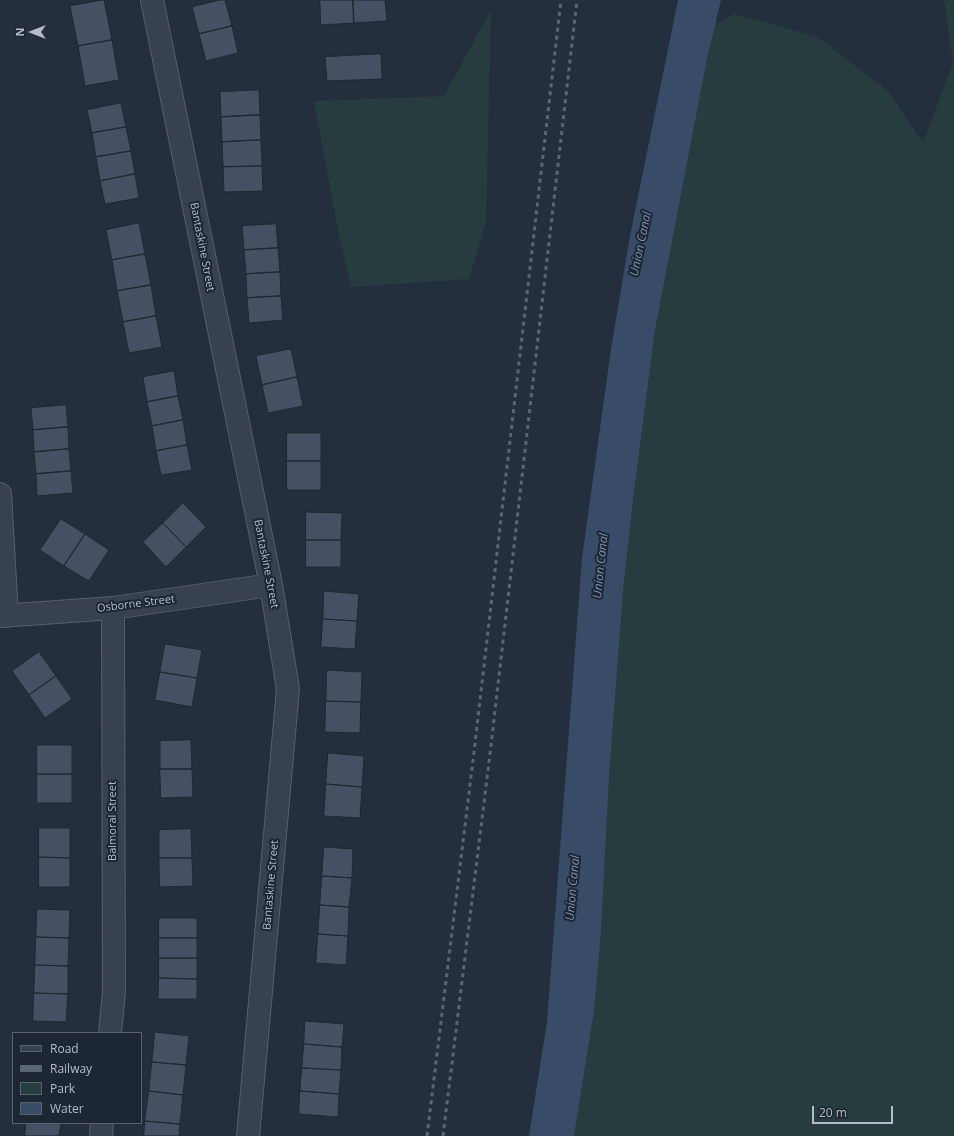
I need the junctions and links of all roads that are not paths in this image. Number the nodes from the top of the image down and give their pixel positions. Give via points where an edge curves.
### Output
1 (152, 0) edge
2 (0, 494) edge
3 (270, 585) junction
4 (113, 608) junction
5 (4, 616) edge
6 (110, 1032) edge
7 (102, 1124) edge
8 (101, 1136) edge
9 (248, 1136) edge

1 - 3 street, Bantaskine Street
2 - 5 street
3 - 4 street, Osborne Street
3 - 9 street, Bantaskine Street via 288,690
4 - 5 street, Osborne Street
4 - 6 street, Balmoral Street via 114,992
7 - 8 street

